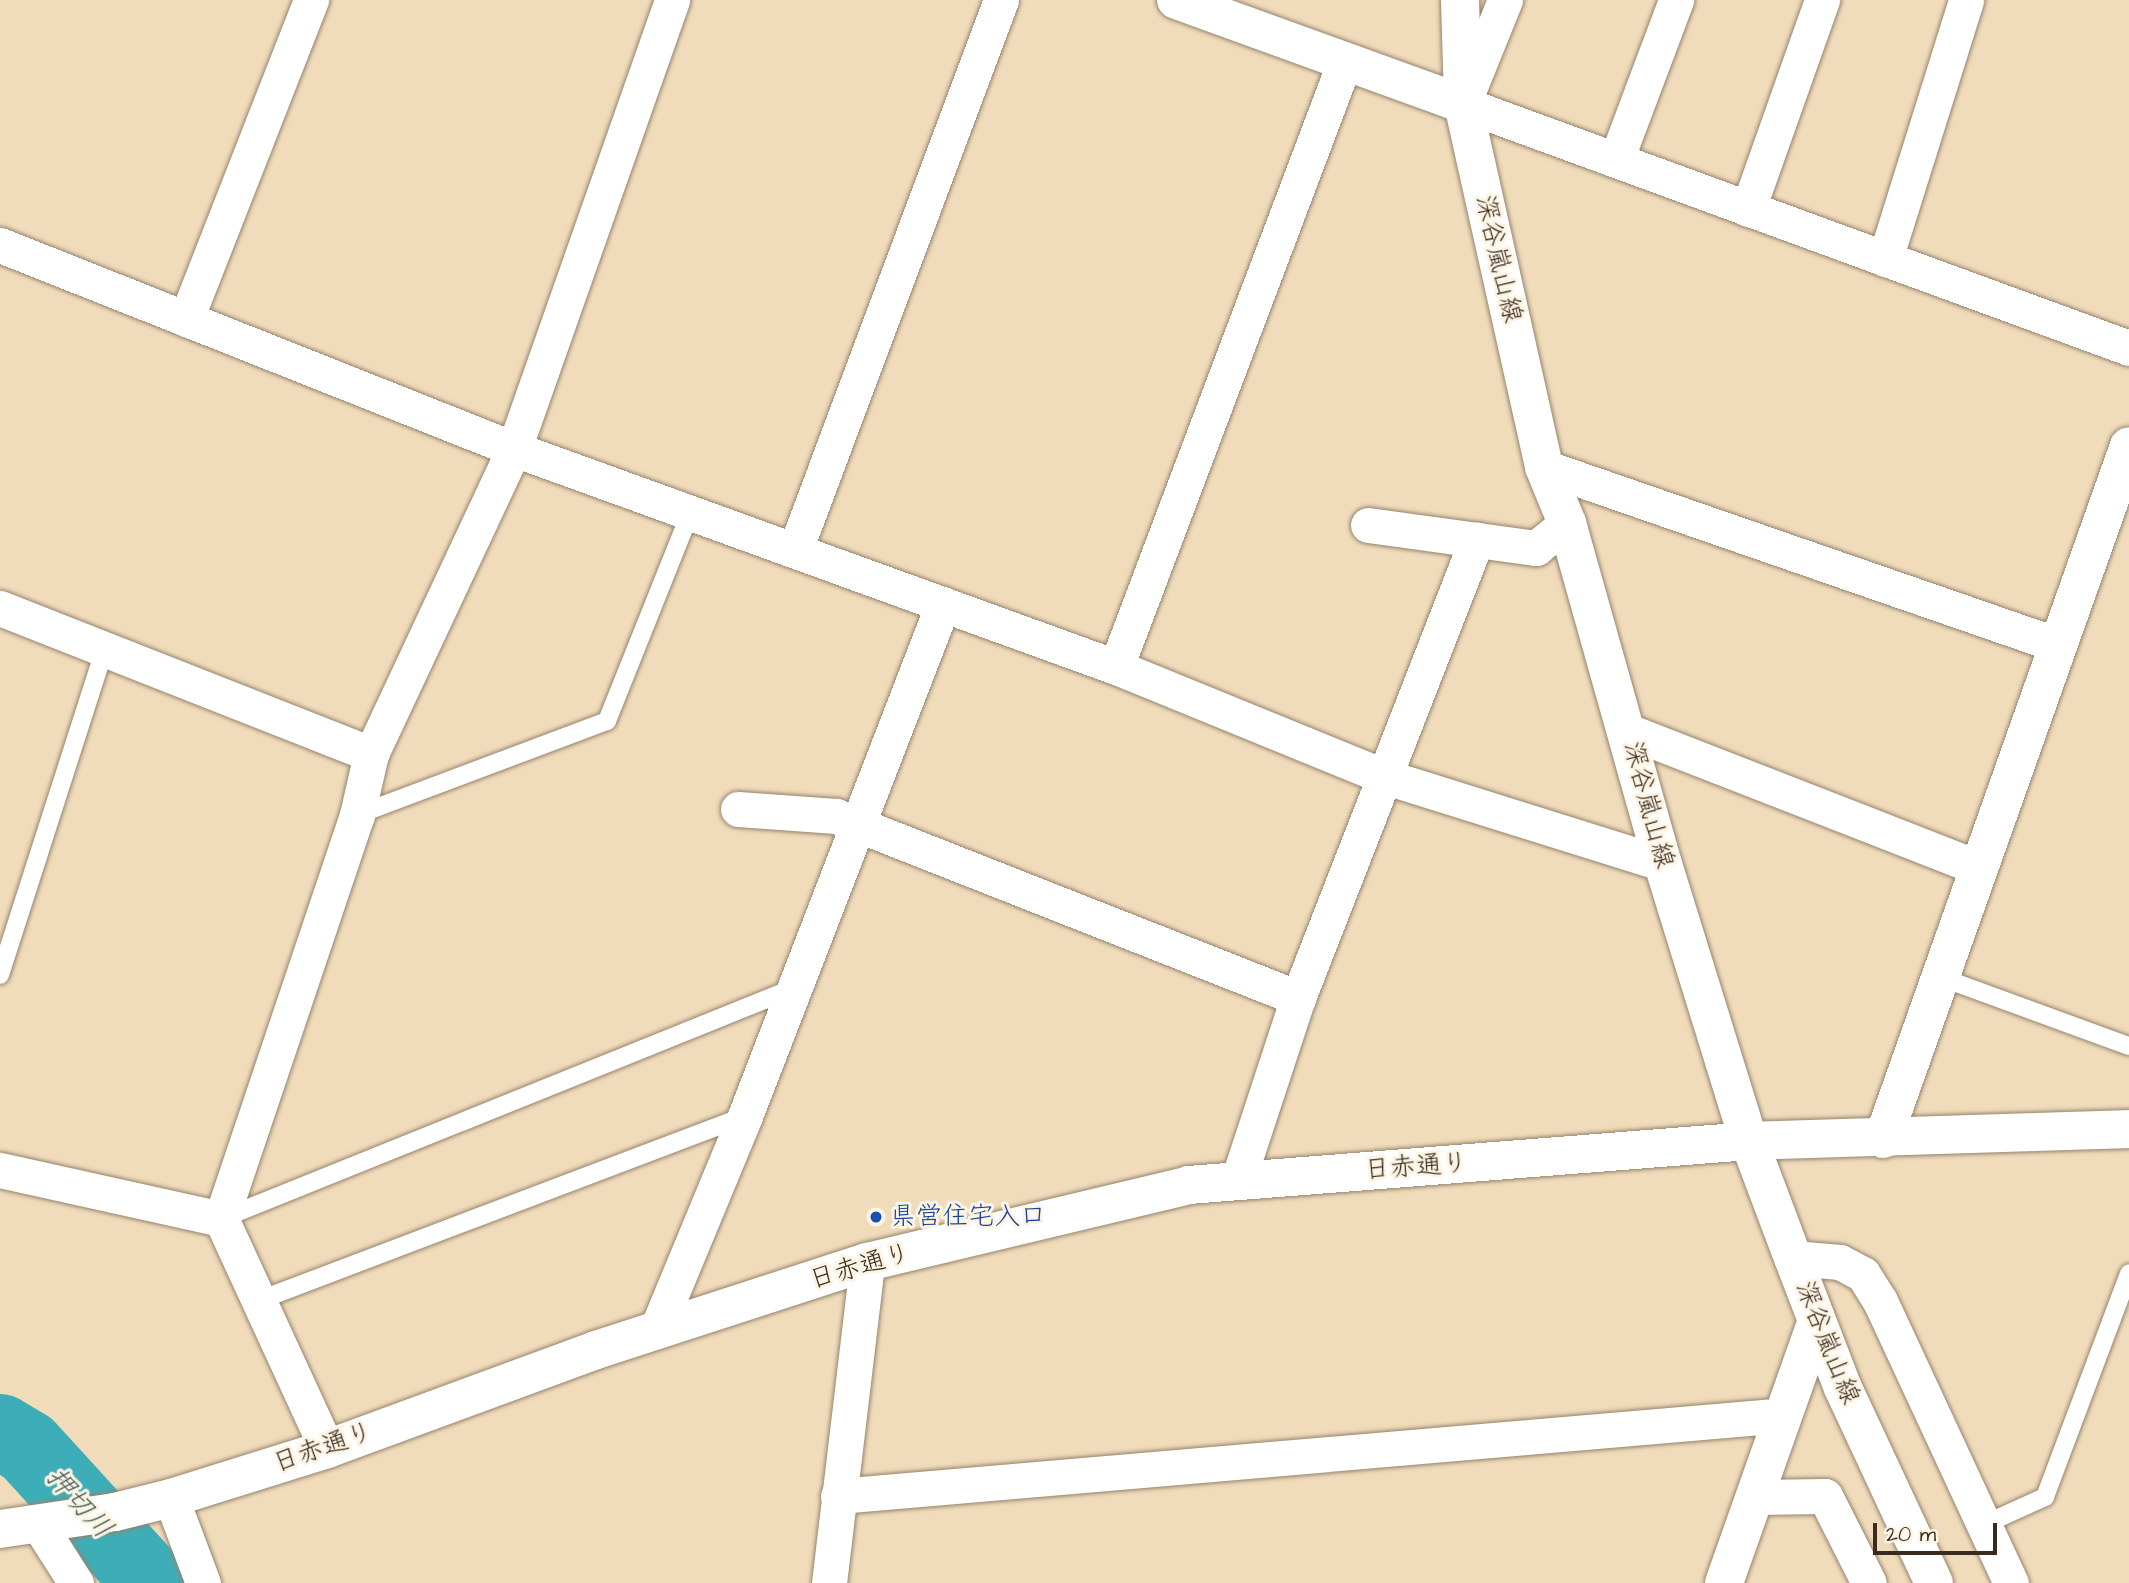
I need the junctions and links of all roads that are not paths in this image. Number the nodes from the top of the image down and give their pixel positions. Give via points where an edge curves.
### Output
1 (311, 0) edge
2 (672, 0) edge
3 (1001, 0) edge
4 (1176, 0) edge
5 (1460, 0) edge
6 (1505, 0) edge
7 (1676, 0) edge
8 (1822, 0) edge
9 (1966, 0) edge
10 (1345, 61) junction
11 (1463, 104) junction
12 (1616, 160) junction
13 (1748, 209) junction
14 (0, 245) edge
15 (1885, 259) junction
16 (186, 319) junction
17 (2129, 348) edge
18 (2129, 446) edge
19 (514, 449) junction
20 (1544, 467) junction
21 (690, 513) junction
22 (1567, 523) junction
23 (1367, 525) dead end
24 (1477, 540) junction
25 (795, 550) junction
26 (943, 604) junction
27 (0, 608) edge
28 (2058, 645) junction
29 (105, 647) junction
30 (1116, 667) junction
31 (1628, 731) junction
32 (371, 754) junction
33 (1384, 776) junction
34 (738, 809) dead end
35 (357, 815) junction
36 (859, 824) junction
37 (1663, 864) junction
38 (1979, 868) junction
39 (6, 937) edge
40 (0, 975) edge
41 (1940, 976) junction
42 (794, 988) junction
43 (1298, 998) junction
44 (2129, 1046) edge
45 (745, 1116) junction
46 (2129, 1129) edge
47 (1883, 1139) junction
48 (1749, 1141) junction
49 (0, 1170) edge
50 (1238, 1180) junction
51 (221, 1219) junction
52 (1793, 1258) junction
53 (867, 1262) junction
54 (2129, 1273) edge
55 (260, 1300) junction
56 (1817, 1321) junction
57 (656, 1331) junction
58 (1784, 1415) junction
59 (327, 1449) junction
60 (838, 1496) junction
61 (1753, 1497) junction
62 (171, 1498) junction
63 (50, 1523) junction
64 (1983, 1525) junction
65 (0, 1529) edge
66 (76, 1583) edge
67 (203, 1583) edge
68 (828, 1583) edge
69 (1724, 1583) edge
70 (1869, 1583) edge
71 (1934, 1583) edge
72 (2011, 1583) edge

1 - 16 street
2 - 19 street
3 - 25 street
4 - 10 street
5 - 11 street, 深谷嵐山線
6 - 11 street
7 - 12 street
8 - 13 street
9 - 15 street
10 - 11 street
10 - 30 street
11 - 12 street
11 - 20 street, 深谷嵐山線
12 - 13 street
13 - 15 street
14 - 16 street
15 - 17 street
16 - 19 street
18 - 28 street
19 - 21 street
19 - 32 street
20 - 22 street, 深谷嵐山線
20 - 28 street
21 - 25 street
21 - 35 lane via 607,721
22 - 24 street via 1536,548
22 - 31 street, 深谷嵐山線
23 - 24 street
24 - 33 street
25 - 26 street
26 - 30 street
26 - 36 street
27 - 29 street
28 - 38 street
29 - 32 street
29 - 39 lane
30 - 33 street
31 - 37 street, 深谷嵐山線
31 - 38 street
32 - 35 street
33 - 37 street
33 - 43 street
34 - 36 street via 836,816
35 - 51 street
36 - 42 street
36 - 43 street
37 - 48 street, 深谷嵐山線
38 - 41 street
39 - 40 lane
41 - 44 lane
41 - 47 street
42 - 45 street
42 - 51 lane
43 - 50 street
45 - 55 lane
45 - 57 street
46 - 47 street, 日赤通り
47 - 48 street, 日赤通り
48 - 50 street, 日赤通り
48 - 52 street, 深谷嵐山線
49 - 51 street
50 - 53 street, 日赤通り via 1189,1185
51 - 55 street
52 - 56 street, 深谷嵐山線
52 - 64 street via 1840,1262 1863,1274 1880,1301
53 - 57 street, 日赤通り
53 - 60 street
54 - 64 lane via 2045,1497
55 - 59 street
56 - 58 street
56 - 71 street, 深谷嵐山線 via 1843,1388
57 - 59 street, 日赤通り
58 - 60 street
58 - 61 street
59 - 62 street, 日赤通り
60 - 68 street
61 - 69 street
61 - 70 street via 1825,1496
62 - 63 street, 日赤通り
62 - 67 street
63 - 65 street, 日赤通り
63 - 66 street
64 - 72 street

